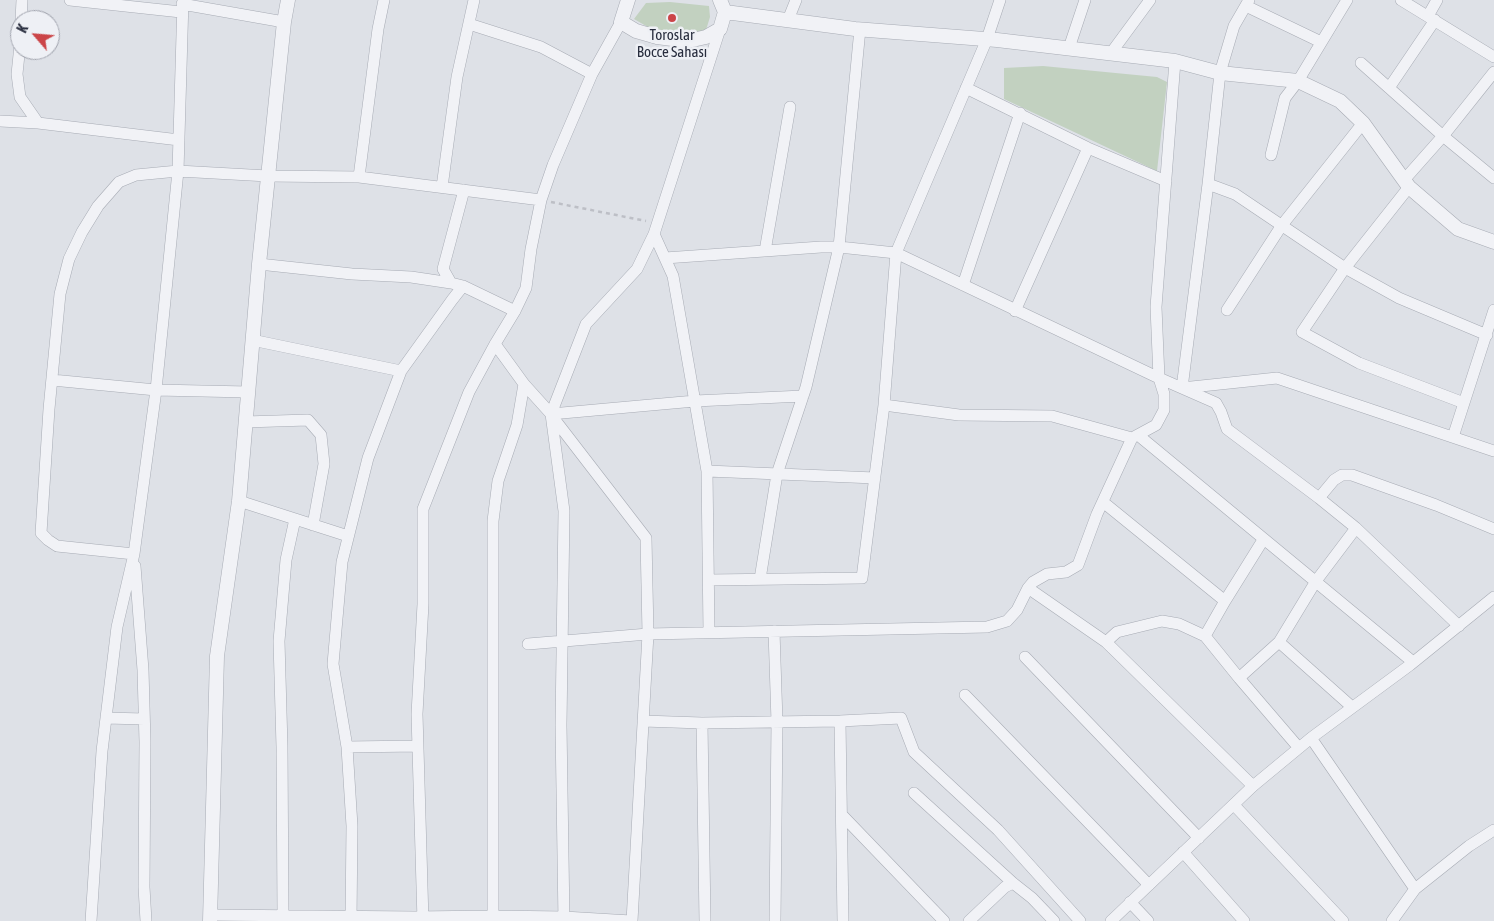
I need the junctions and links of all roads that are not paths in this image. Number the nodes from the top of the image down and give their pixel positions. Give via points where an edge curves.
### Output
1 (70, 0) edge
2 (288, 0) edge
3 (384, 0) edge
4 (474, 0) edge
5 (628, 0) edge
6 (796, 0) edge
7 (1000, 0) edge
8 (1082, 0) edge
9 (1150, 0) edge
10 (1347, 0) edge
11 (1401, 0) edge
12 (1437, 0) edge
13 (1248, 3) edge
14 (182, 5) edge
15 (722, 6) edge
16 (1431, 18) junction
17 (788, 20) junction
18 (284, 22) junction
19 (621, 22) junction
20 (469, 24) junction
21 (720, 29) junction
22 (860, 29) junction
23 (987, 39) junction
24 (1321, 42) junction
25 (1069, 48) junction
26 (1111, 53) junction
27 (1494, 56) edge
28 (18, 60) edge
29 (1175, 61) junction
30 (1361, 63) dead end
31 (1494, 72) edge
32 (1220, 73) junction
33 (592, 74) junction
34 (1298, 81) junction
35 (966, 88) junction
36 (1389, 88) junction
37 (790, 107) dead end
38 (1020, 113) junction
39 (0, 121) edge
40 (38, 123) junction
41 (1363, 123) junction
42 (1443, 136) junction
43 (179, 140) junction
44 (1088, 148) junction
45 (1271, 155) dead end
46 (178, 171) junction
47 (268, 176) junction
48 (359, 177) junction
49 (1494, 178) edge
50 (1166, 181) junction
51 (1406, 183) junction
52 (1208, 184) junction
53 (442, 187) junction
54 (464, 190) junction
55 (542, 200) junction
56 (1282, 225) junction
57 (656, 229) junction
58 (1494, 242) edge
59 (839, 247) junction
60 (765, 251) junction
61 (896, 253) junction
62 (665, 258) junction
63 (259, 264) junction
64 (1345, 268) junction
65 (457, 285) junction
66 (963, 285) junction
67 (1227, 310) dead end
68 (1494, 310) edge
69 (1015, 311) junction
70 (516, 312) junction
71 (1487, 335) junction
72 (252, 340) junction
73 (495, 344) junction
74 (401, 371) junction
75 (1159, 378) junction
76 (52, 380) junction
77 (524, 384) junction
78 (1182, 388) junction
79 (156, 390) junction
80 (248, 392) junction
81 (803, 396) junction
82 (695, 401) junction
83 (1464, 403) junction
84 (884, 406) junction
85 (551, 414) junction
86 (246, 422) junction
87 (1135, 437) junction
88 (1453, 437) junction
89 (1494, 451) edge
90 (707, 471) junction
91 (777, 474) junction
92 (876, 478) junction
93 (1319, 498) junction
94 (238, 501) junction
95 (1103, 502) junction
96 (295, 519) junction
97 (313, 525) junction
98 (1356, 528) junction
99 (1494, 529) edge
100 (348, 536) junction
101 (1263, 540) junction
102 (134, 554) junction
103 (760, 579) junction
104 (709, 580) junction
105 (1316, 581) junction
106 (1028, 588) junction
107 (1490, 600) edge
108 (1225, 601) junction
109 (1494, 613) edge
110 (1459, 626) junction
111 (774, 630) junction
112 (709, 632) junction
113 (648, 634) junction
114 (1205, 636) junction
115 (562, 642) junction
116 (1106, 642) junction
117 (1279, 642) junction
118 (528, 644) dead end
119 (1025, 657) dead end
120 (1413, 662) junction
121 (1239, 678) junction
122 (965, 695) dead end
123 (1352, 707) junction
124 (106, 718) junction
125 (144, 719) junction
126 (643, 721) junction
127 (840, 721) junction
128 (777, 722) junction
129 (702, 723) junction
130 (1311, 738) junction
131 (418, 746) junction
132 (347, 747) junction
133 (1299, 748) junction
134 (1253, 786) junction
135 (914, 793) dead end
136 (1234, 805) junction
137 (842, 815) junction
138 (1494, 830) edge
139 (1199, 838) junction
140 (1183, 852) junction
141 (1013, 883) junction
142 (1149, 885) junction
143 (1415, 889) junction
144 (1130, 902) junction
145 (277, 917) edge
146 (210, 918) edge
147 (352, 918) edge
148 (493, 918) edge
149 (423, 919) edge
150 (564, 919) edge
151 (91, 921) edge
152 (146, 921) edge
153 (632, 921) edge
154 (705, 921) edge
155 (775, 921) edge
156 (843, 921) edge
157 (944, 921) edge
158 (969, 921) edge
159 (1054, 921) edge
160 (1080, 921) edge
161 (1111, 921) edge
162 (1148, 921) edge
163 (1244, 921) edge
164 (1343, 921) edge
165 (1392, 921) edge

1 - 14 street
2 - 18 street
3 - 48 street
4 - 20 street
5 - 19 street
6 - 17 street
7 - 23 street
8 - 25 street
9 - 26 street
10 - 24 street
11 - 16 street
12 - 16 street
13 - 24 street
13 - 32 street via 1234,26
14 - 18 street
14 - 43 street
15 - 17 street
15 - 21 street
16 - 27 street
16 - 36 street
17 - 22 street
18 - 47 street
19 - 21 street via 636,31 657,37 688,41 706,37
19 - 33 street
20 - 33 street via 541,47
20 - 53 street via 457,77
21 - 57 street
22 - 23 street
22 - 59 street
23 - 25 street
23 - 35 street
24 - 34 street
25 - 26 street
26 - 29 street
28 - 40 street via 20,97
29 - 32 street
29 - 50 street
30 - 36 street
31 - 42 street
32 - 34 street
32 - 52 street
33 - 55 street via 553,165
34 - 41 street via 1340,101
34 - 45 street via 1285,98
35 - 38 street
35 - 61 street
36 - 42 street
37 - 60 street
38 - 44 street
38 - 66 street
39 - 40 street
40 - 43 street
41 - 51 street
41 - 56 street
42 - 49 street
42 - 51 street
43 - 46 street
44 - 50 street
44 - 69 street
46 - 47 street
46 - 76 street via 136,175 119,182 86,225 68,259 60,294
46 - 79 street
47 - 48 street
47 - 63 street
48 - 53 street
50 - 75 street via 1156,307
51 - 58 street via 1458,229
51 - 64 street
52 - 56 street via 1235,194
52 - 78 street
53 - 54 street
54 - 55 street
54 - 65 street via 443,270
55 - 70 street via 526,288
56 - 64 street
56 - 67 street
57 - 62 street
57 - 85 street via 636,268 586,324
59 - 60 street
59 - 61 street
59 - 81 street
60 - 62 street
61 - 66 street
61 - 84 street
62 - 82 street via 674,276
63 - 65 street via 411,277
63 - 72 street
64 - 71 street via 1399,298
64 - 83 street via 1302,332 1358,363
65 - 70 street
65 - 74 street
66 - 69 street
68 - 71 street
69 - 75 street
70 - 73 street
71 - 83 street
72 - 74 street
72 - 80 street
73 - 77 street
73 - 131 street via 469,392 423,509
74 - 100 street via 368,458
75 - 78 street
75 - 87 street via 1164,410 1156,425
76 - 79 street
76 - 102 street via 41,532 57,546
77 - 85 street
77 - 148 street via 517,425 498,481 493,521
78 - 88 street via 1277,378
78 - 93 street via 1216,403 1226,429
79 - 80 street
79 - 102 street
80 - 86 street
81 - 82 street
81 - 91 street
82 - 85 street
82 - 90 street
83 - 88 street
84 - 87 street via 959,415 1052,416
84 - 92 street
85 - 113 street via 646,538
85 - 115 street via 564,511
86 - 94 street
86 - 97 street via 308,420 321,435 324,464
87 - 95 street
87 - 101 street
88 - 89 street
90 - 91 street
90 - 104 street
91 - 92 street
91 - 103 street
92 - 103 street via 862,578
93 - 98 street
93 - 99 street via 1334,480 1342,475 1352,475
94 - 96 street
94 - 146 street via 217,656
95 - 106 street via 1078,565 1066,572 1047,574
95 - 108 street
96 - 97 street
96 - 145 street via 286,560 279,641 282,747
97 - 100 street
98 - 105 street
98 - 110 street
100 - 132 street via 342,562 333,664
101 - 105 street
101 - 108 street
102 - 124 street via 117,627
102 - 125 street
103 - 104 street
104 - 112 street
105 - 117 street
105 - 120 street
106 - 111 street via 1017,610 1007,621 987,627
106 - 116 street
107 - 109 street
107 - 110 street
108 - 114 street
110 - 120 street
111 - 112 street
111 - 128 street
112 - 113 street
113 - 115 street
113 - 126 street
114 - 116 street via 1179,624 1162,621 1117,632
114 - 121 street
115 - 118 street
115 - 150 street
116 - 134 street
117 - 121 street
117 - 123 street
119 - 139 street
120 - 123 street
121 - 133 street
122 - 142 street
123 - 130 street
124 - 125 street
124 - 151 street
125 - 152 street
126 - 129 street
126 - 153 street
127 - 128 street
127 - 137 street
127 - 160 street via 901,718 914,752 998,830
128 - 129 street
128 - 155 street
129 - 154 street
130 - 133 street
130 - 143 street
131 - 132 street
131 - 149 street
132 - 147 street via 352,826
133 - 134 street
134 - 136 street
135 - 141 street
136 - 139 street
136 - 164 street
137 - 156 street
137 - 157 street
138 - 143 street
139 - 140 street
140 - 142 street
140 - 163 street
141 - 158 street
141 - 159 street
142 - 144 street
143 - 165 street
144 - 161 street
144 - 162 street
145 - 146 street
145 - 147 street
147 - 149 street
148 - 149 street
148 - 150 street
150 - 153 street

